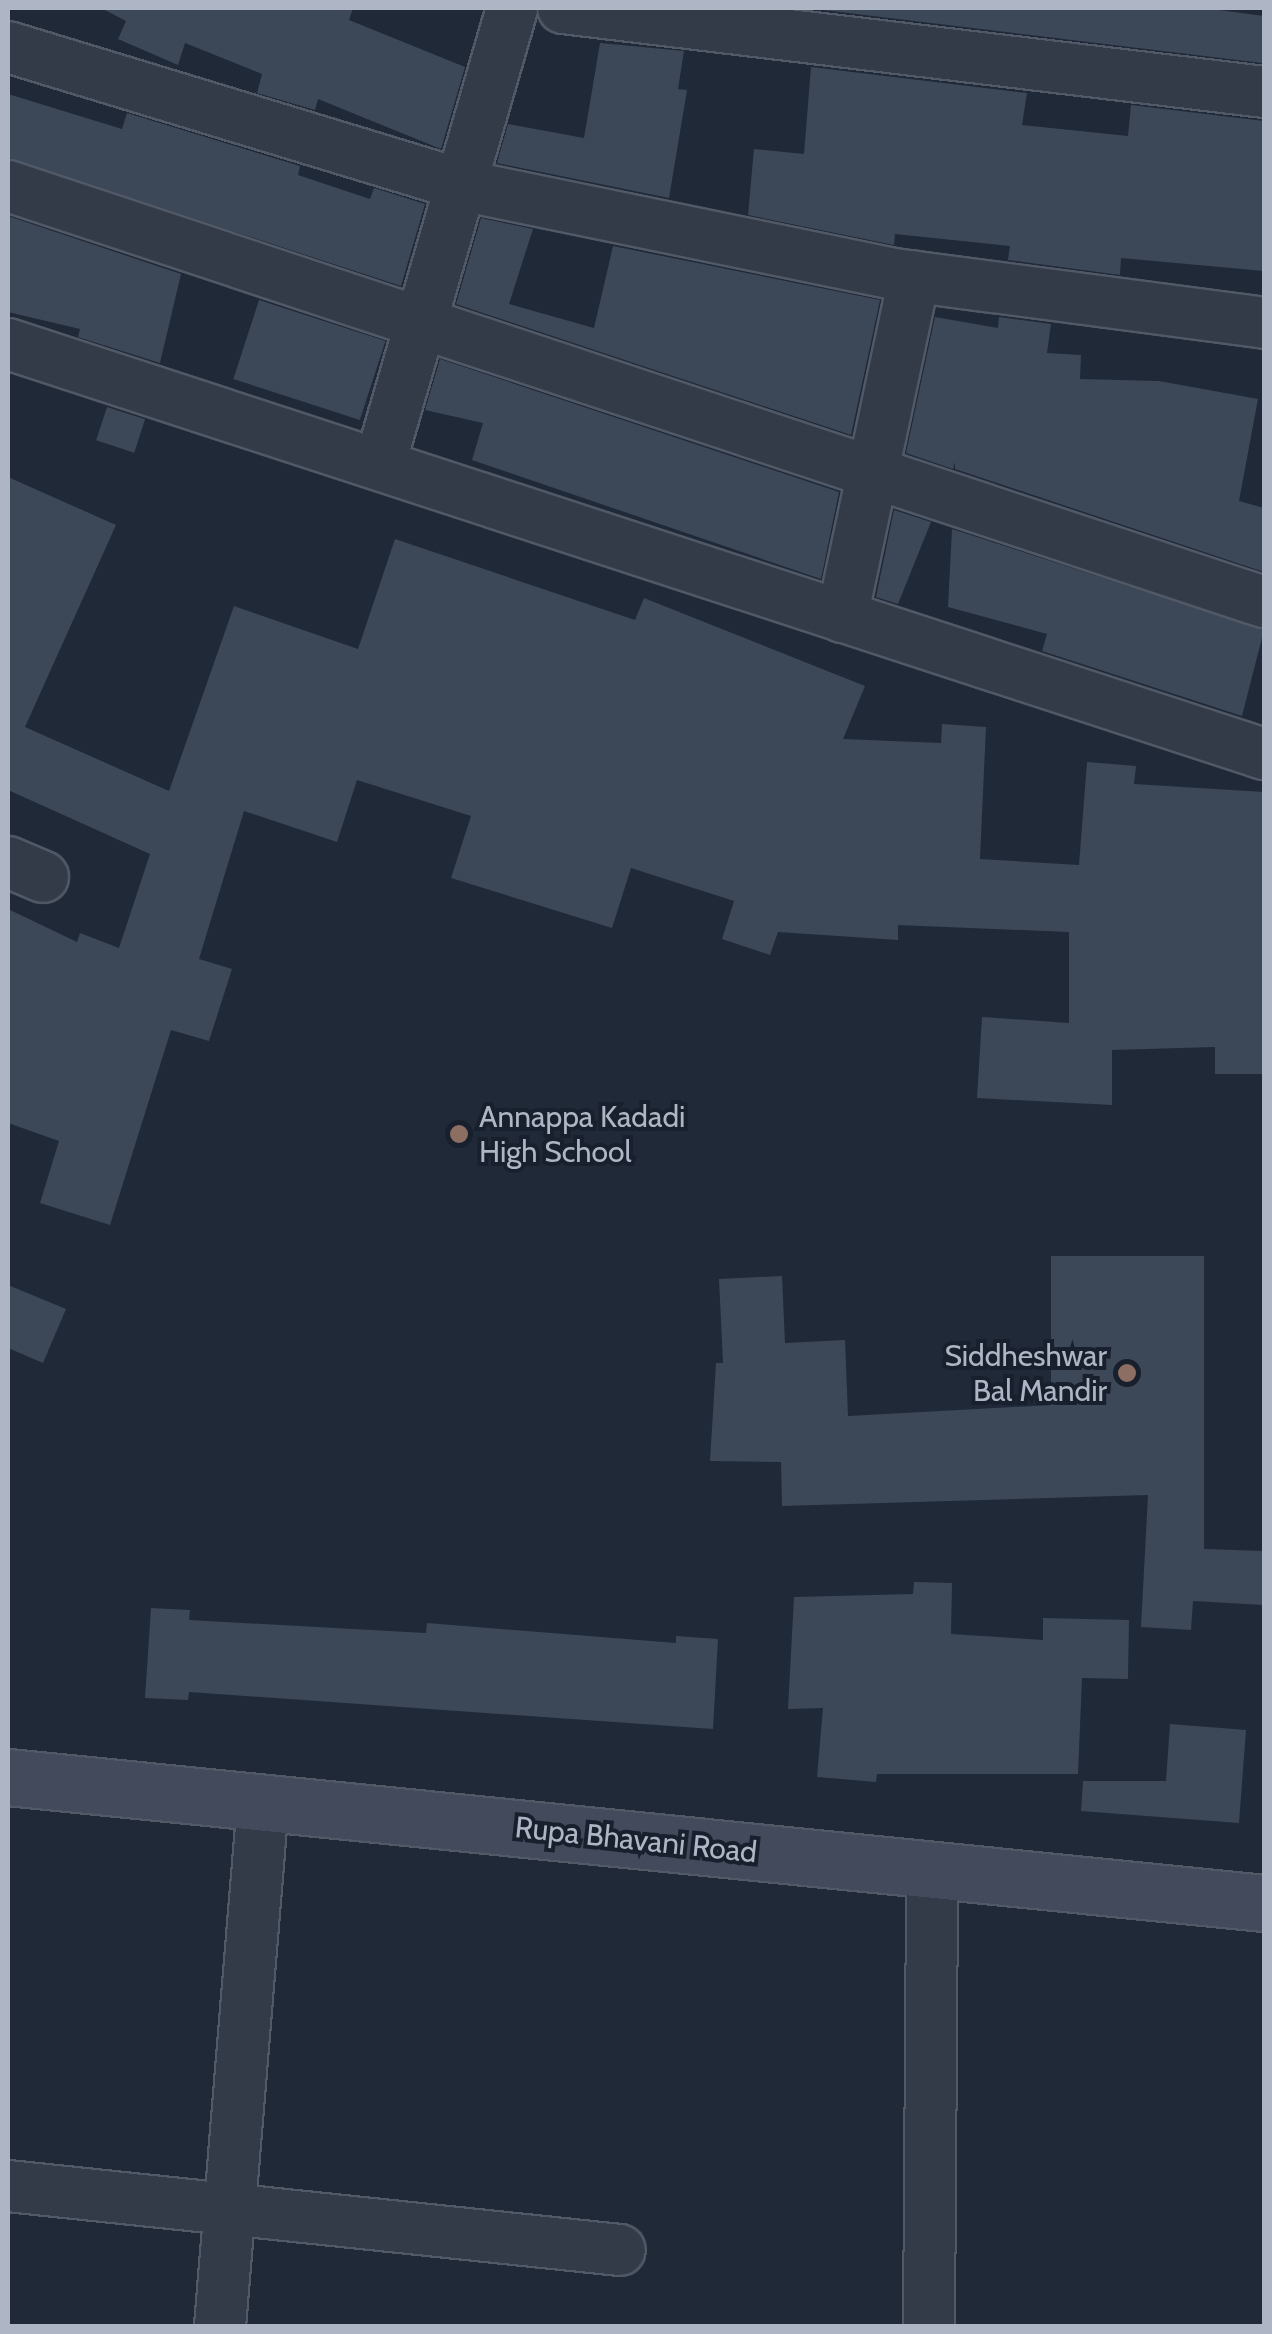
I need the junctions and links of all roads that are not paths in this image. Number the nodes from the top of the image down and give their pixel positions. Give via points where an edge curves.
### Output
1 (512, 8) edge
2 (563, 8) edge
3 (8, 48) edge
4 (1264, 92) edge
5 (8, 186) edge
6 (461, 186) junction
7 (914, 276) junction
8 (1264, 323) edge
9 (420, 325) junction
10 (8, 344) edge
11 (380, 463) junction
12 (872, 473) junction
13 (1264, 602) edge
14 (842, 617) junction
15 (1264, 754) edge
16 (8, 1777) edge
17 (263, 1804) junction
18 (932, 1870) junction
19 (1264, 1903) edge
20 (8, 2186) edge
21 (230, 2210) junction
22 (620, 2250) dead end
23 (220, 2326) edge
24 (929, 2326) edge

1 - 6 street
2 - 4 street
3 - 6 street
5 - 9 street
6 - 7 street
6 - 9 street
7 - 8 street
7 - 12 street
9 - 11 street
9 - 12 street
10 - 11 street
11 - 14 street
12 - 13 street
12 - 14 street
14 - 15 street
16 - 17 street, Rupa Bhavani Road
17 - 18 street, Rupa Bhavani Road
17 - 21 street
18 - 19 street, Rupa Bhavani Road
18 - 24 street
20 - 21 street
21 - 22 street
21 - 23 street

